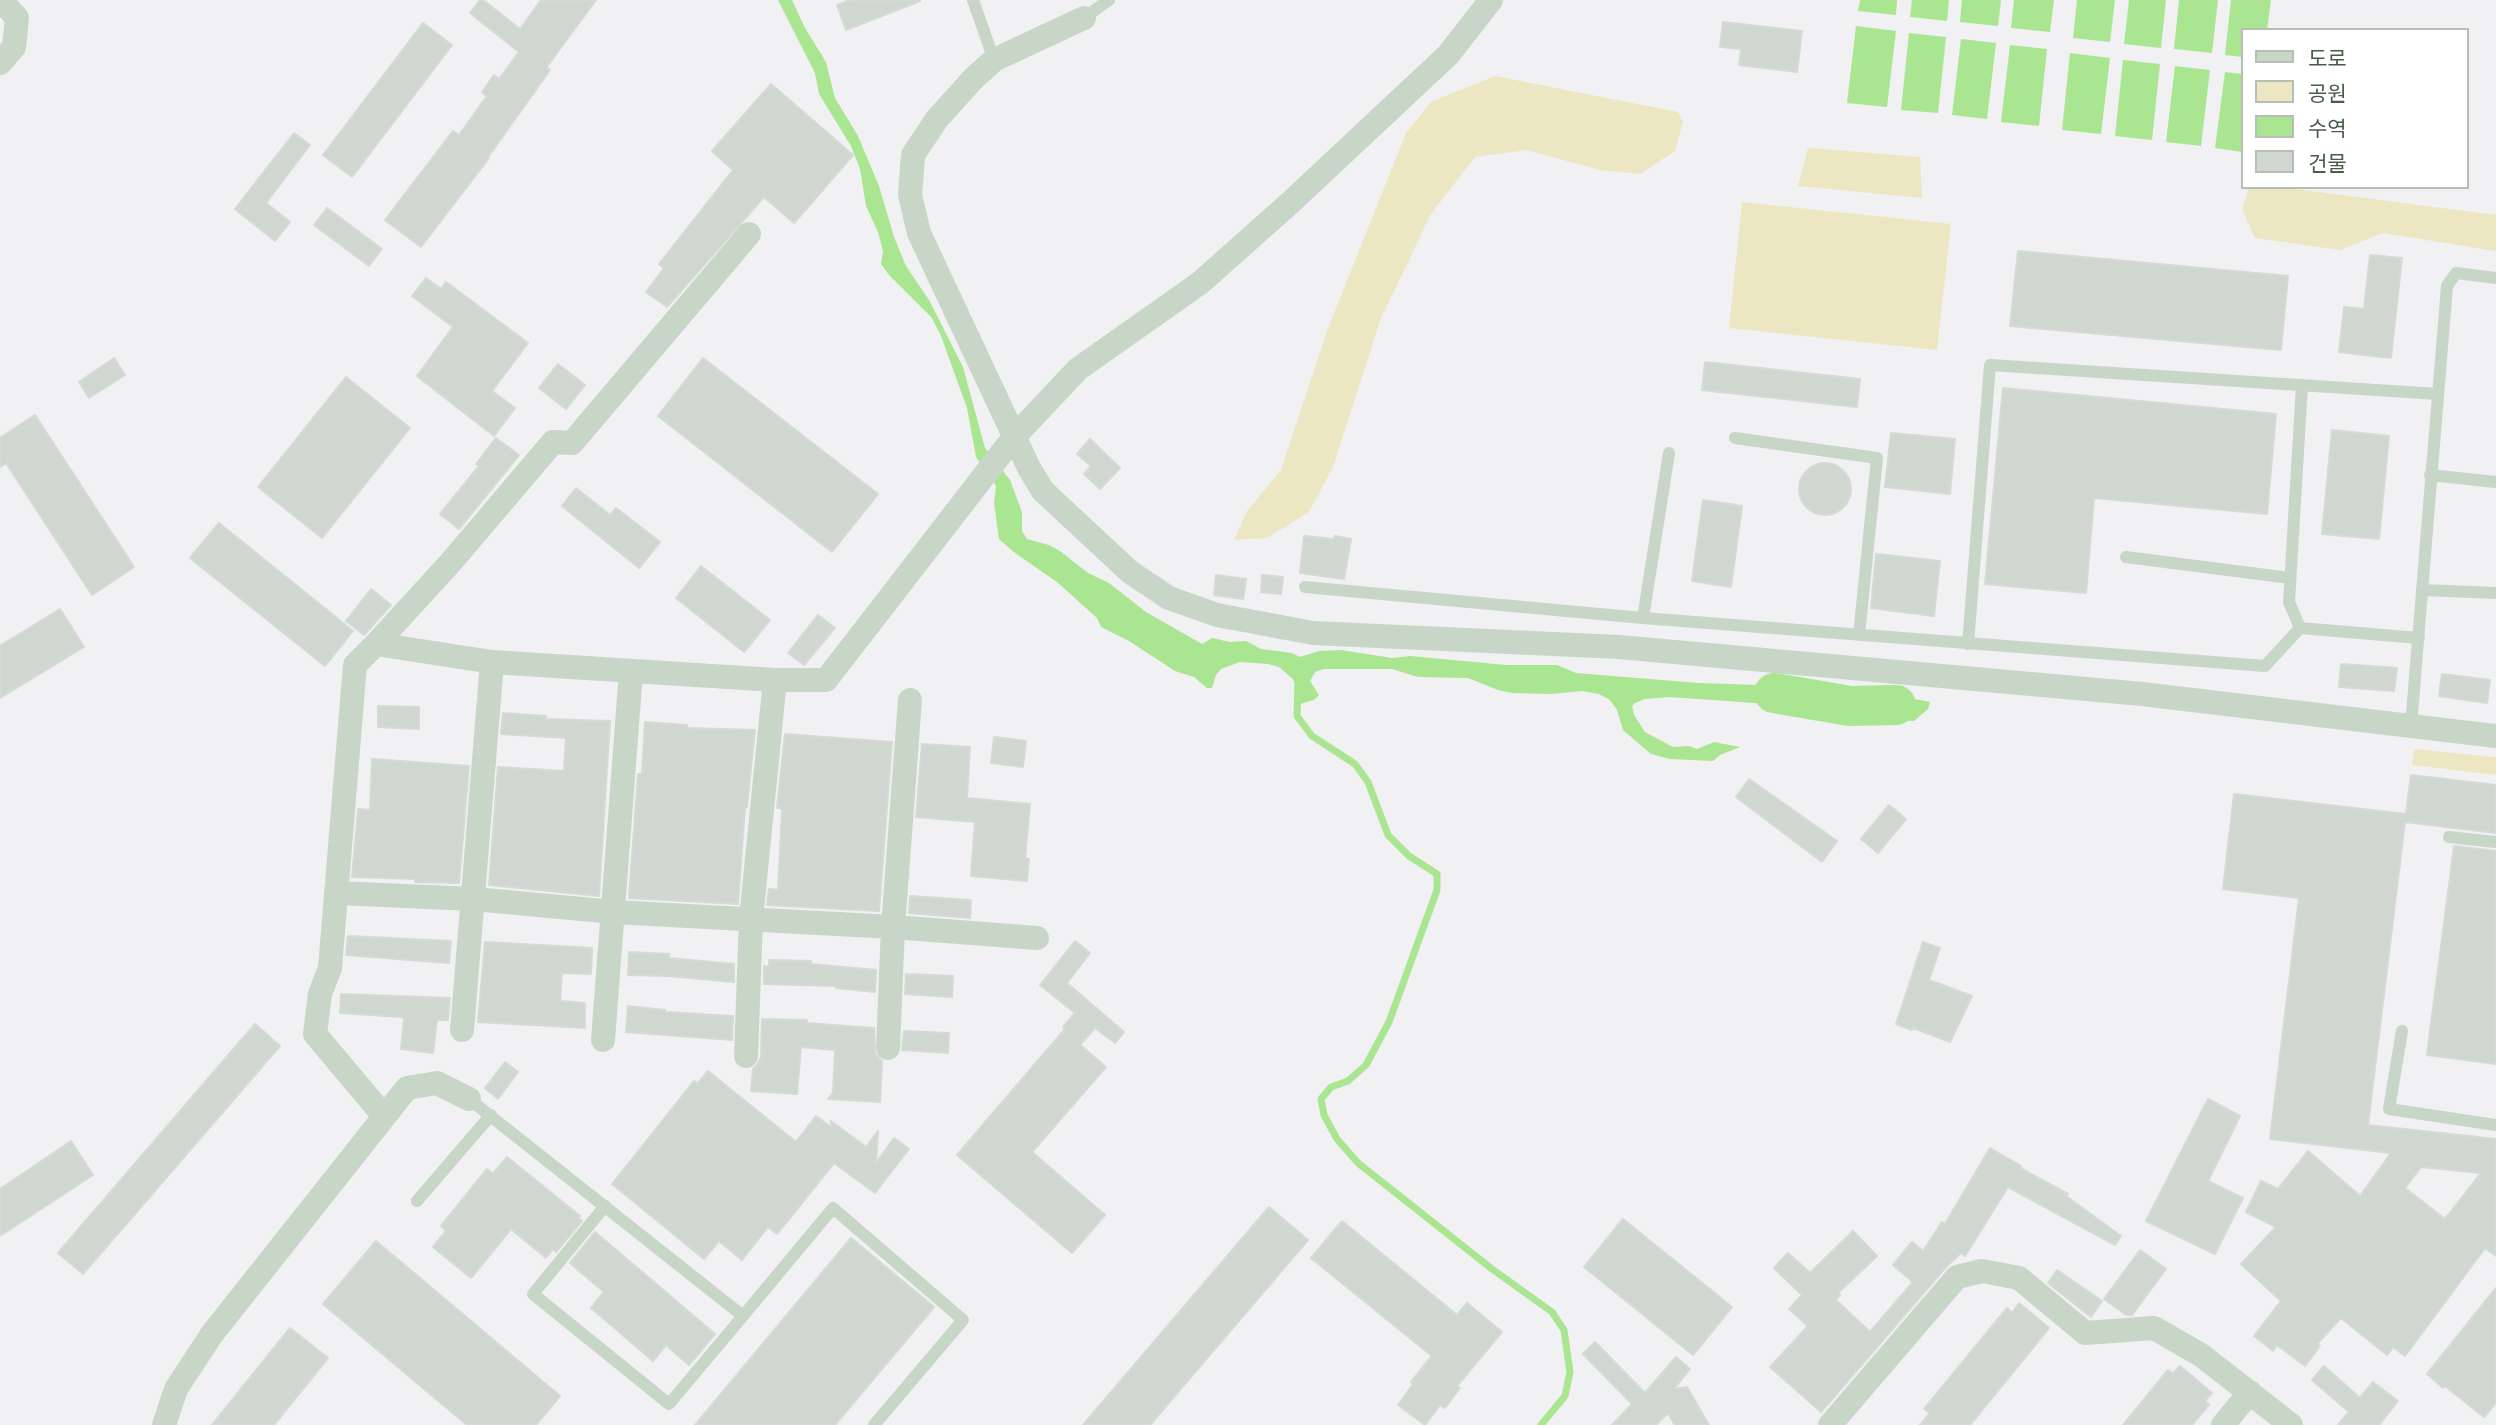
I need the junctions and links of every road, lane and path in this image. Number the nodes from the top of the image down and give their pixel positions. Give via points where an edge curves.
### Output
1 (1, 0) edge
2 (973, 0) edge
3 (1109, 0) edge
4 (1492, 0) edge
5 (1084, 18) joint
6 (994, 60) junction
7 (0, 63) edge
8 (749, 234) dead end
9 (2496, 278) edge
10 (2302, 385) junction
11 (2438, 394) junction
12 (1014, 437) junction
13 (1735, 439) dead end
14 (1669, 453) dead end
15 (2430, 475) junction
16 (2496, 481) edge
17 (2126, 557) dead end
18 (2290, 578) junction
19 (1306, 587) dead end
20 (2422, 590) junction
21 (2496, 593) edge
22 (1643, 618) junction
23 (2300, 628) junction
24 (1859, 635) junction
25 (2419, 638) junction
26 (376, 644) junction
27 (1968, 644) junction
28 (492, 662) junction
29 (631, 672) junction
30 (775, 680) junction
31 (910, 701) dead end
32 (2411, 726) junction
33 (2496, 736) edge
34 (2449, 836) dead end
35 (2496, 842) edge
36 (337, 893) junction
37 (474, 898) junction
38 (614, 912) junction
39 (751, 919) junction
40 (893, 927) junction
41 (1037, 938) dead end
42 (462, 1030) dead end
43 (2402, 1031) dead end
44 (603, 1040) dead end
45 (888, 1048) dead end
46 (746, 1056) dead end
47 (469, 1099) joint
48 (383, 1115) junction
49 (491, 1115) junction
50 (2496, 1125) edge
51 (417, 1201) dead end
52 (605, 1206) junction
53 (743, 1316) junction
54 (2250, 1392) junction
55 (164, 1425) edge
56 (874, 1425) edge
57 (1830, 1425) edge
58 (2223, 1425) edge
59 (2291, 1425) edge

1 - 7 street via 18,18 14,47
2 - 6 lane
3 - 5 lane
4 - 12 street via 1448,55 1291,202 1200,283 1078,369
5 - 6 street
6 - 12 street via 937,119 913,155 910,195 919,233
8 - 26 street via 572,443 553,442
9 - 11 lane via 2456,274 2447,286
10 - 11 lane
10 - 18 lane
10 - 27 lane via 1990,365
11 - 15 lane
12 - 30 street via 826,680
12 - 32 street via 1044,491 1130,572 1170,598 1217,615 1313,633 1619,648 2142,694
13 - 24 lane via 1877,458
14 - 22 lane
15 - 16 lane
15 - 20 lane
17 - 18 lane
18 - 23 lane via 2289,602
19 - 22 lane
20 - 21 lane
20 - 25 lane
22 - 24 lane
23 - 25 lane
23 - 27 lane via 2265,666
24 - 27 lane
25 - 32 lane
26 - 28 street
26 - 36 street via 355,665
28 - 29 street
28 - 37 street
29 - 30 street
29 - 38 street
30 - 39 street
31 - 40 street
32 - 33 street
34 - 35 lane
36 - 37 street
36 - 48 street via 330,968 320,994 315,1034
37 - 38 street
37 - 42 street
38 - 39 street
38 - 44 street
39 - 40 street
39 - 46 street
40 - 41 street
40 - 45 street
43 - 50 lane via 2389,1109
47 - 48 street via 437,1083 407,1088
47 - 49 lane
48 - 55 street via 212,1334 176,1389
49 - 51 lane
49 - 52 lane
52 - 53 lane
52 - 53 lane via 533,1294 669,1404
53 - 56 lane via 833,1209 963,1320
54 - 57 street via 2201,1355 2154,1328 2085,1333 2019,1278 1982,1271 1957,1277
54 - 58 street
54 - 59 street

